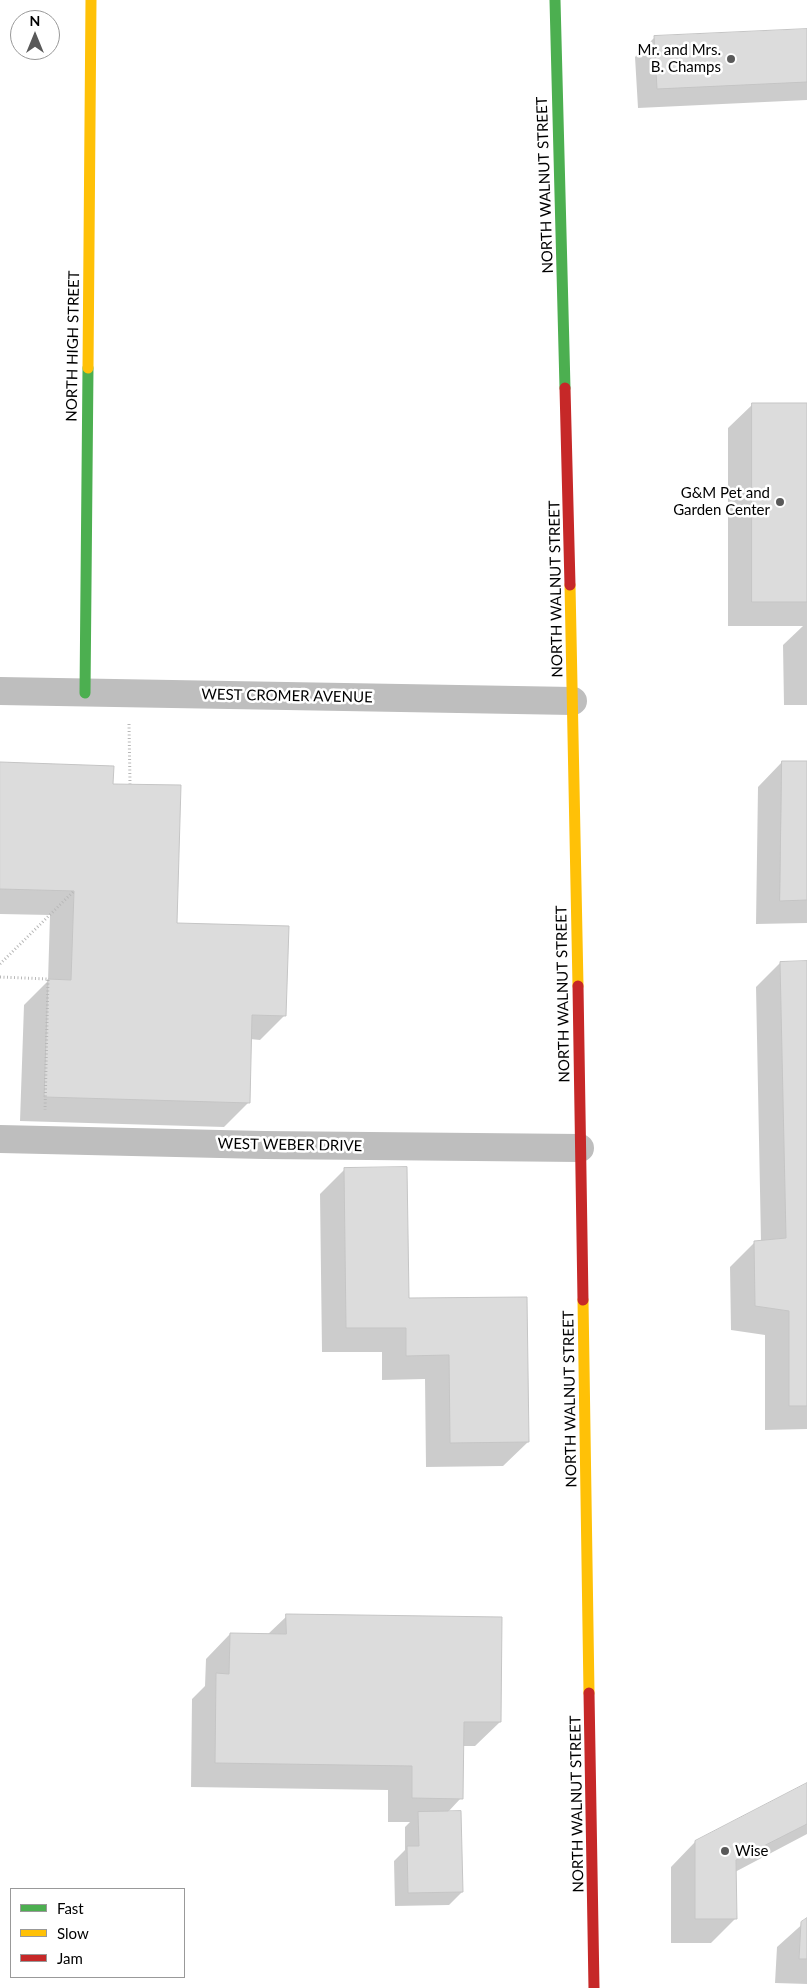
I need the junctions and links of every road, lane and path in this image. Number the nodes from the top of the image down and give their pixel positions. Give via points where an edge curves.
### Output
1 (91, 0) edge
2 (555, 0) edge
3 (0, 691) edge
4 (84, 693) junction
5 (573, 701) junction
6 (129, 724) dead end
7 (130, 784) dead end
8 (74, 891) dead end
9 (0, 964) edge
10 (0, 977) edge
11 (45, 1110) dead end
12 (0, 1139) edge
13 (580, 1148) junction
14 (594, 1988) edge

1 - 4 main road, NORTH HIGH STREET
2 - 5 main road, NORTH WALNUT STREET
3 - 4 street, WEST CROMER AVENUE
4 - 5 street, WEST CROMER AVENUE
5 - 13 main road, NORTH WALNUT STREET
6 - 7 path
8 - 9 path
10 - 11 path via 48,979
12 - 13 street, WEST WEBER DRIVE
13 - 14 main road, NORTH WALNUT STREET

